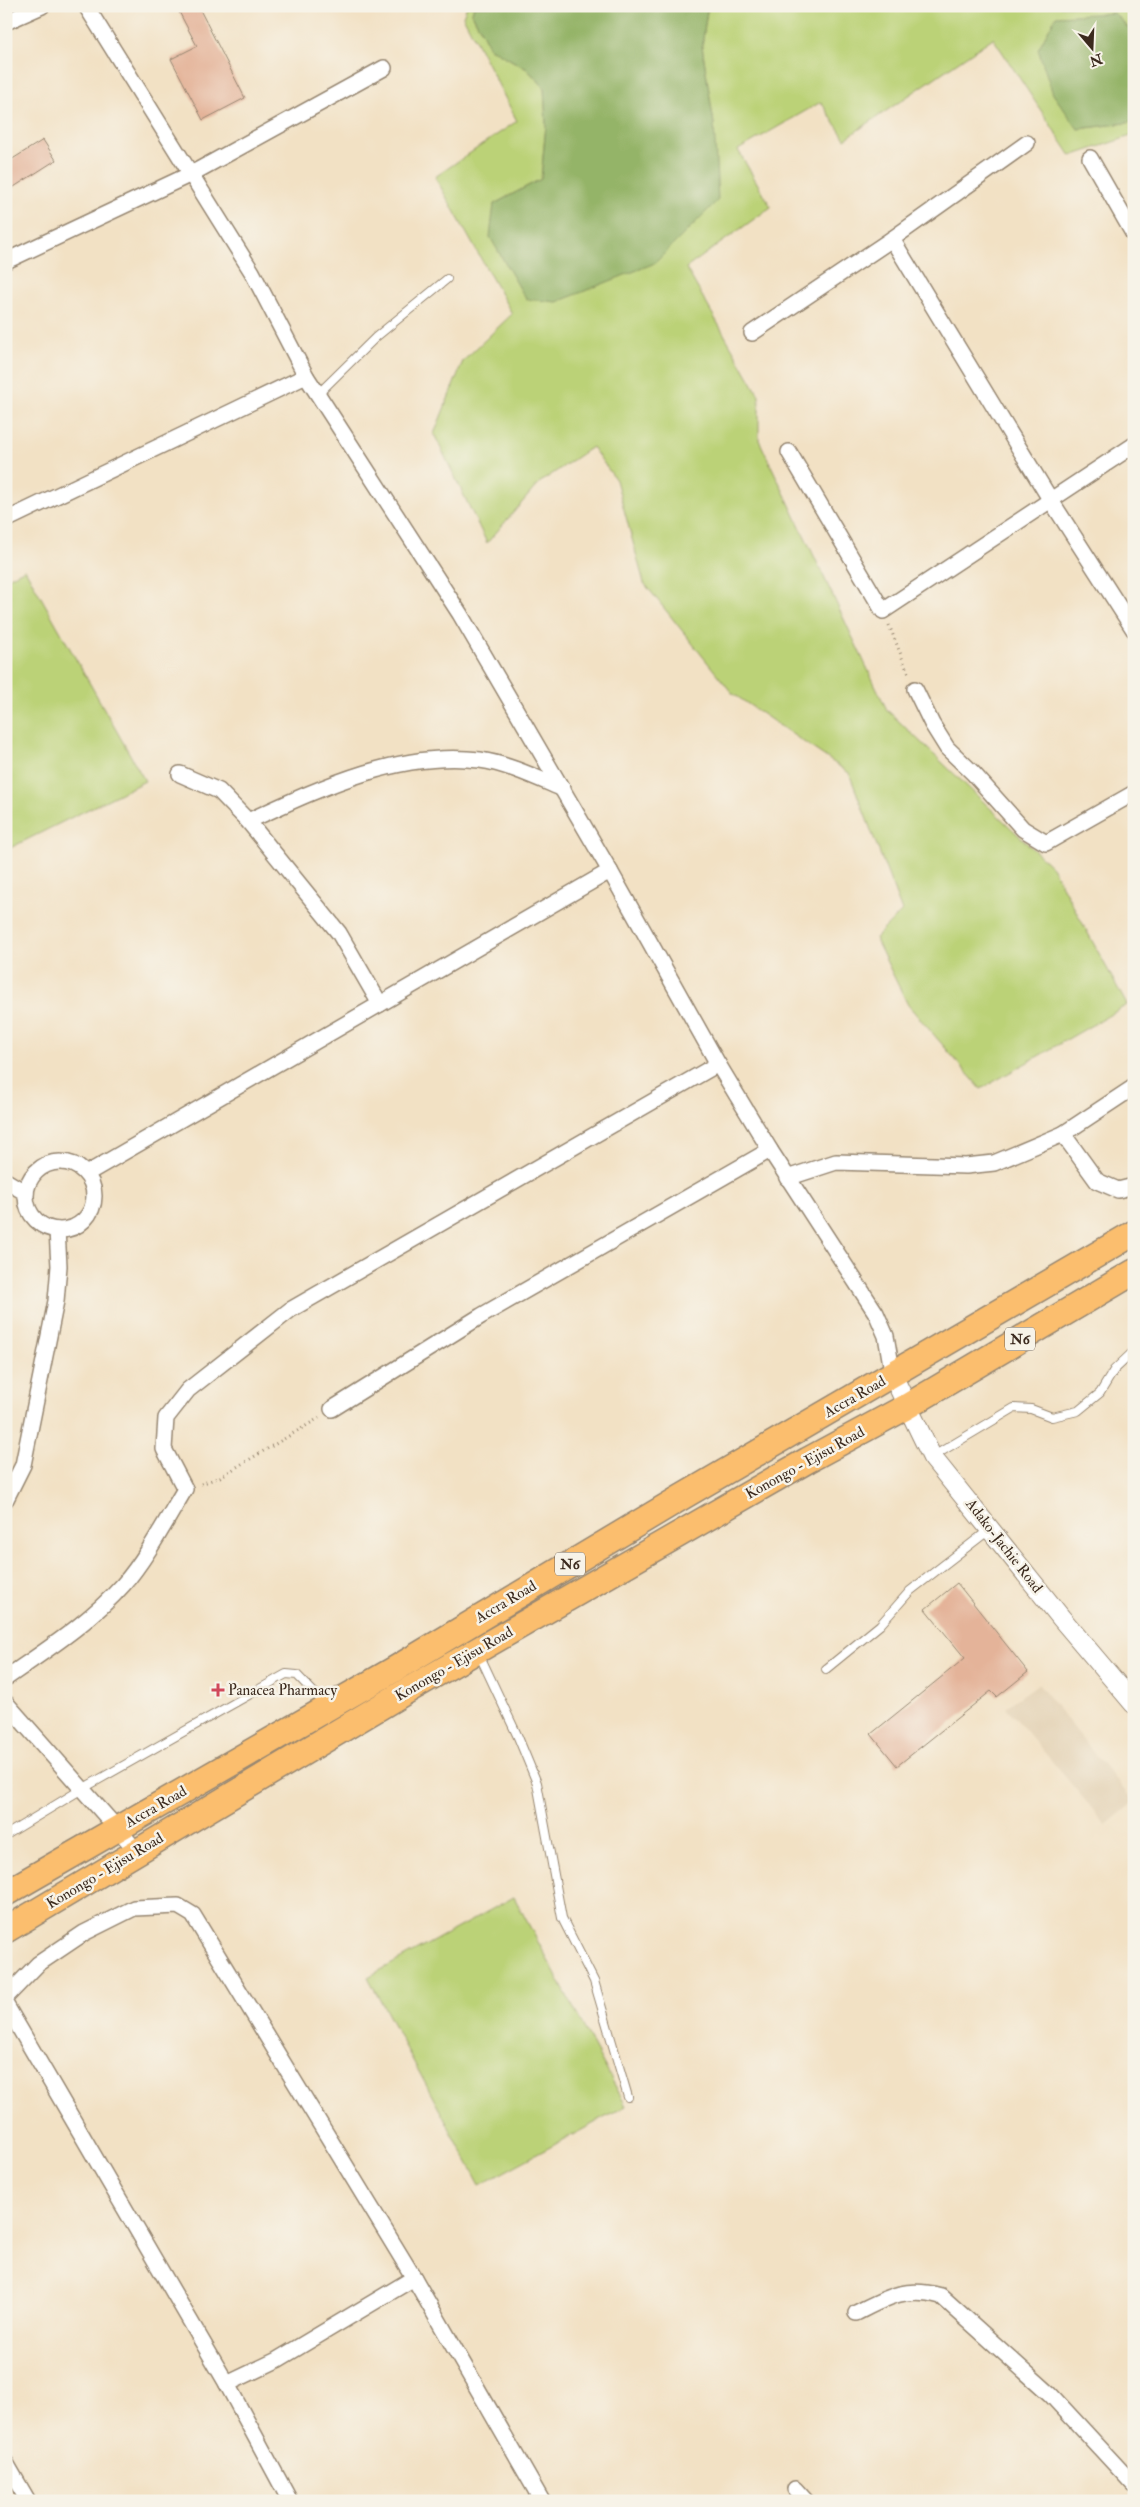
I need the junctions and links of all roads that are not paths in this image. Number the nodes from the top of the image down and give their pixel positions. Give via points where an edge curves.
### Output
1 (42, 6) edge
2 (86, 6) edge
3 (6, 22) edge
4 (384, 68) dead end
5 (1027, 143) dead end
6 (1090, 158) dead end
7 (191, 174) junction
8 (1134, 235) edge
9 (892, 240) junction
10 (6, 261) edge
11 (447, 279) dead end
12 (752, 333) dead end
13 (306, 376) junction
14 (318, 394) junction
15 (1134, 445) edge
16 (789, 452) dead end
17 (1050, 499) junction
18 (6, 520) edge
19 (1134, 630) edge
20 (915, 688) road end
21 (180, 774) dead end
22 (563, 789) junction
23 (1134, 794) edge
24 (248, 821) junction
25 (610, 871) junction
26 (380, 1004) junction
27 (718, 1064) junction
28 (1134, 1087) edge
29 (1063, 1134) junction
30 (770, 1150) junction
31 (86, 1174) junction
32 (787, 1178) junction
33 (6, 1181) edge
34 (1134, 1186) edge
35 (26, 1193) junction
36 (57, 1230) junction
37 (1134, 1234) edge
38 (1134, 1272) edge
39 (1134, 1351) edge
40 (892, 1376) junction
41 (906, 1407) junction
42 (332, 1409) road end
43 (932, 1457) junction
44 (6, 1500) edge
45 (991, 1529) junction
46 (477, 1650) junction
47 (826, 1669) dead end
48 (6, 1678) edge
49 (6, 1703) edge
50 (1134, 1704) edge
51 (328, 1707) junction
52 (82, 1789) junction
53 (118, 1829) junction
54 (6, 1835) edge
55 (137, 1851) junction
56 (6, 1893) edge
57 (6, 1930) edge
58 (6, 1997) edge
59 (6, 2005) edge
60 (628, 2097) dead end
61 (414, 2278) junction
62 (856, 2313) dead end
63 (227, 2384) junction
64 (6, 2463) edge
65 (1134, 2485) edge
66 (794, 2489) dead end
67 (28, 2501) edge
68 (290, 2501) edge
69 (542, 2501) edge
70 (806, 2501) edge

1 - 3 street
2 - 7 street
4 - 7 street
5 - 9 street
6 - 8 street
7 - 10 street
7 - 13 street via 252,272
9 - 12 street
9 - 17 street
11 - 14 lane via 376,337
13 - 14 street
13 - 18 street
14 - 22 street via 460,614
15 - 17 street
16 - 17 street via 883,611
17 - 19 street
20 - 23 street via 947,748 1023,829 1046,843
21 - 24 street via 219,791
22 - 24 street via 481,760 421,760 351,776
22 - 25 street
24 - 26 street via 339,933
25 - 26 street
25 - 27 street
26 - 31 street
27 - 30 street
27 - 48 street via 290,1310 188,1390 166,1418 164,1449 185,1489 123,1585 73,1631
28 - 29 street
29 - 32 street via 994,1163 966,1166 836,1162
29 - 34 street via 1097,1182 1118,1190
30 - 32 street
30 - 42 street via 482,1316
31 - 35 street via 69,1164 49,1164 29,1180
31 - 36 street via 94,1199 90,1211 82,1222
32 - 40 street via 876,1313 886,1336
33 - 35 street
35 - 36 street via 27,1206 33,1218
36 - 44 street via 59,1266 56,1301 23,1465
37 - 40 highway, Accra Road / N6
38 - 41 highway, N6
39 - 43 lane via 1114,1370 1100,1393 1078,1412 1052,1417 1031,1409 1014,1408
40 - 41 street, Adako-Jachie Road
40 - 51 highway, Accra Road / N6
41 - 43 street, Adako-Jachie Road
41 - 46 highway, Konongo - Ejisu Road / N6
43 - 45 street, Adako-Jachie Road
45 - 47 lane via 910,1591 880,1625
45 - 50 street, Adako-Jachie Road via 1062,1620
46 - 55 highway, Konongo - Ejisu Road / N6
46 - 60 lane via 537,1783 562,1918 594,1981
49 - 52 street
51 - 52 lane via 296,1675 286,1674
51 - 53 highway, Accra Road / N6
52 - 53 street
52 - 54 lane
53 - 55 street
53 - 56 highway, Accra Road / N6
55 - 57 highway, Konongo - Ejisu Road / N6
58 - 61 street via 38,1964 84,1933 134,1908 178,1906 193,1915
59 - 63 street
61 - 63 street via 277,2360
61 - 69 street
62 - 65 street via 889,2296 905,2292 924,2291 941,2296 1050,2394
63 - 68 street
64 - 67 street
66 - 70 street

